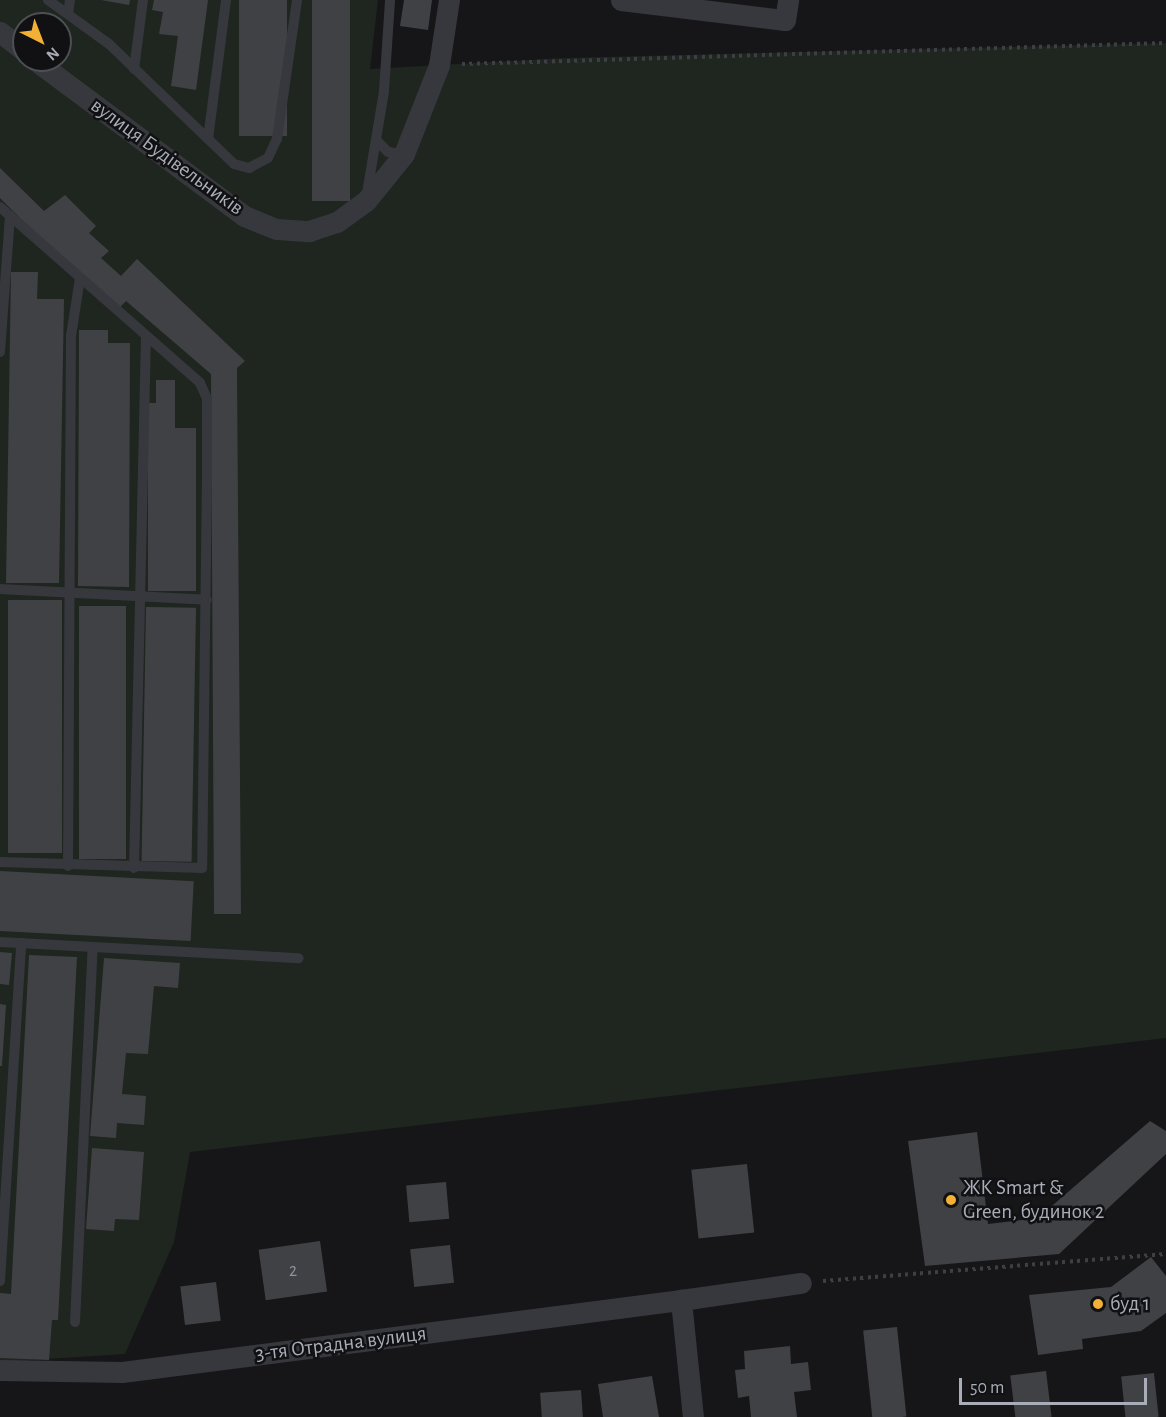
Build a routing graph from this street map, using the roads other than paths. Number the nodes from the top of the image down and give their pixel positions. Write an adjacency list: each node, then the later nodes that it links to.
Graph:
1 (48, 0): 9 (lane)
2 (143, 0): 13 (lane)
3 (226, 0): 15 (lane)
4 (297, 0): 15 (lane)
5 (390, 0): 16 (lane)
6 (449, 0): 17 (street, вулиця Будівельників)
7 (621, 0): 8 (street)
8 (788, 0)
9 (64, 12)
10 (72, 18): 13 (lane)
11 (0, 32): 12 (street)
12 (12, 42)
13 (134, 69): 15 (lane)
14 (51, 72): 18 (street, вулиця Будівельників)
15 (208, 139)
16 (377, 141): 17 (lane); 18 (lane)
17 (404, 154): 18 (street, вулиця Будівельників)
18 (366, 201)
19 (0, 207): 20 (lane)
20 (10, 215): 21 (lane); 23 (lane)
21 (80, 278): 22 (lane); 25 (lane)
22 (146, 336): 26 (lane); 27 (lane)
23 (0, 352)
24 (0, 589): 25 (lane)
25 (70, 592): 26 (lane); 29 (lane)
26 (138, 596): 27 (lane); 30 (lane)
27 (207, 600): 30 (lane)
28 (0, 862): 29 (lane)
29 (69, 866): 30 (lane)
30 (134, 868)
31 (0, 942): 32 (lane)
32 (21, 943): 33 (lane); 35 (lane)
33 (93, 947): 34 (lane); 38 (lane)
34 (299, 958)
35 (0, 1281)
36 (801, 1283): 37 (street, 3-тя Отрадна вулиця)
37 (681, 1299): 39 (street, 3-тя Отрадна вулиця); 40 (street)
38 (75, 1322)
39 (0, 1370)
40 (693, 1417)

